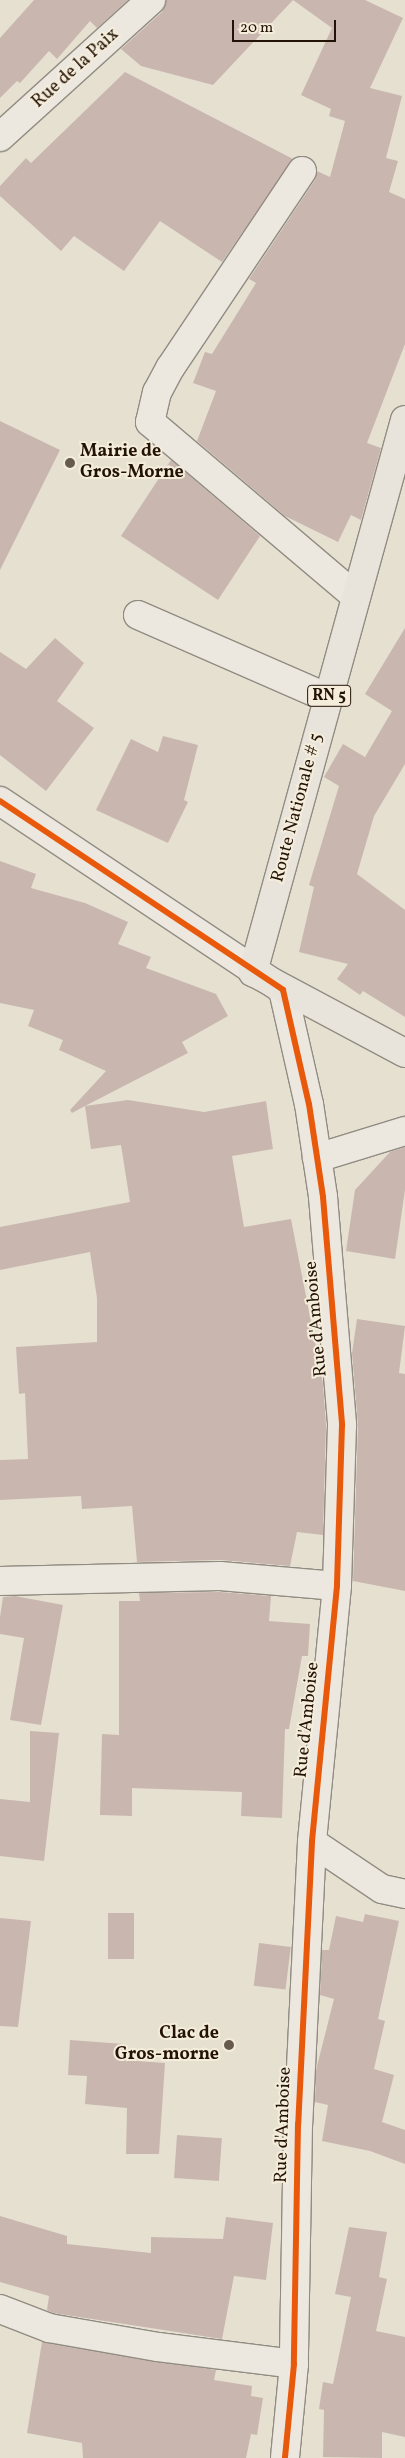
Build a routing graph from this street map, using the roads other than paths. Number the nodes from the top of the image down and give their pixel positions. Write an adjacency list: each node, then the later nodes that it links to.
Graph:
1 (151, 0): 2 (street, Rue de la Paix)
2 (0, 137)
3 (302, 170): 5 (street)
4 (405, 420): 5 (main road, Route Nationale # 5 / RN 5)
5 (356, 597): 7 (main road, Route Nationale # 5 / RN 5)
6 (138, 615): 7 (street)
7 (328, 698): 9 (main road, Route Nationale # 5 / RN 5)
8 (0, 801): 9 (street)
9 (283, 990): 10 (main road, Route Nationale # 5 / RN 5); 12 (street, Rue d'Amboise)
10 (405, 1053)
11 (405, 1131): 12 (street)
12 (317, 1158): 14 (street, Rue d'Amboise)
13 (0, 1581): 14 (street)
14 (336, 1586): 15 (street, Rue d'Amboise)
15 (312, 1842): 16 (street); 18 (street, Rue d'Amboise)
16 (405, 1894)
17 (0, 2309): 18 (street)
18 (294, 2364): 19 (street, Rue d'Amboise)
19 (285, 2458)

